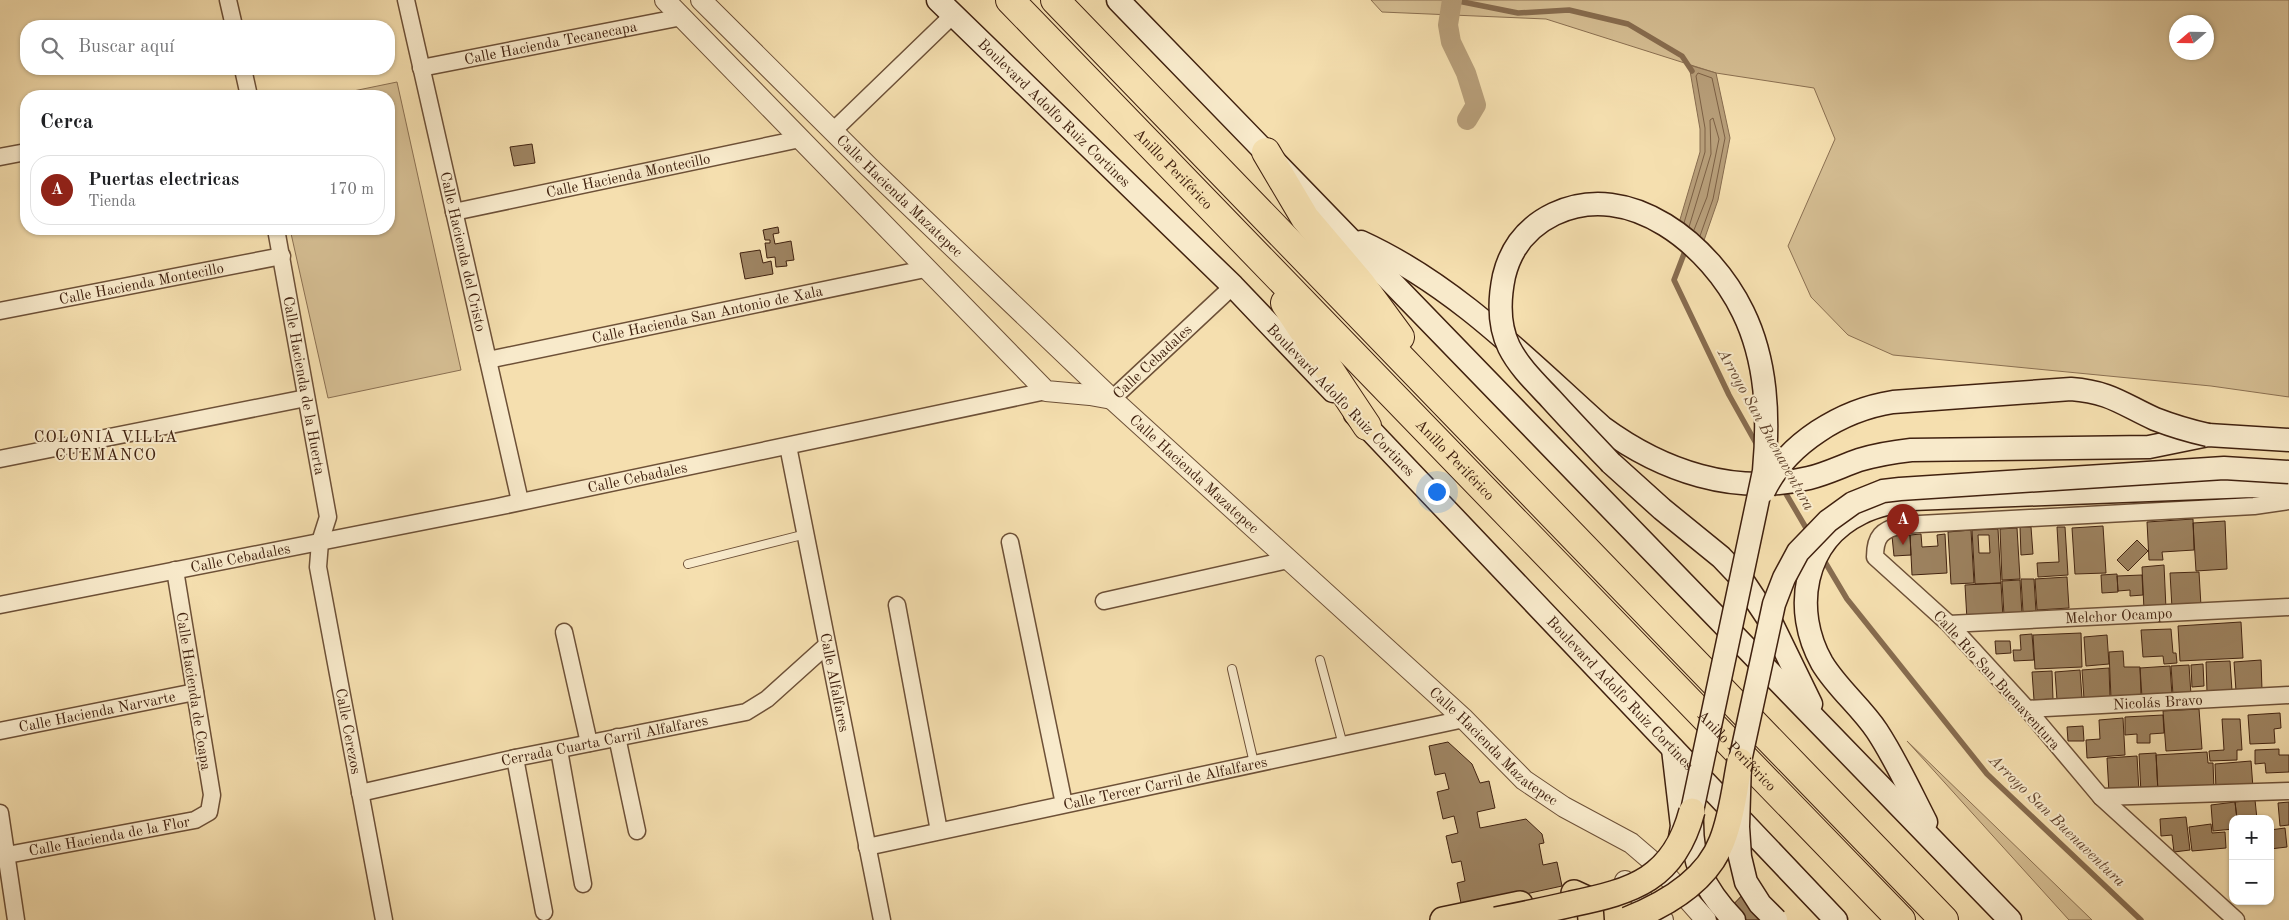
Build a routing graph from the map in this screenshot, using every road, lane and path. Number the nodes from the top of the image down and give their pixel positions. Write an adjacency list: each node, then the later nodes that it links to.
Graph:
1 (228, 0): 10 (street)
2 (406, 0): 11 (street, Calle Hacienda del Cristo)
3 (665, 0): 9 (street, Calle Hacienda Mazatepec)
4 (701, 0): 14 (street, Calle Hacienda Mazatepec)
5 (1010, 0): 24 (highway, Anillo Periférico)
6 (1054, 0): 33 (highway)
7 (1118, 0): 16 (main road)
8 (946, 8): 14 (street); 27 (main road, Boulevard Adolfo Ruiz Cortines)
9 (682, 17): 11 (street, Calle Hacienda Tecanecapa); 15 (street, Calle Hacienda Mazatepec)
10 (233, 20)
11 (421, 68): 21 (street, Calle Hacienda del Cristo)
12 (244, 75): 13 (street)
13 (248, 90)
14 (832, 131): 19 (street, Calle Hacienda Mazatepec)
15 (800, 139): 20 (street, Calle Hacienda Mazatepec); 21 (street, Calle Hacienda Montecillo)
16 (1266, 152): 23 (main road); 33 (highway)
17 (20, 153): 18 (street)
18 (0, 157)
19 (869, 167): 20 (street); 32 (street, Calle Hacienda Mazatepec)
20 (848, 189): 26 (street, Calle Hacienda Mazatepec)
21 (454, 212): 29 (street, Calle Hacienda del Cristo)
22 (277, 235): 25 (street, Calle Hacienda de la Huerta)
23 (1350, 237): 35 (main road, bridge); 63 (main road)
24 (1248, 248): 34 (highway); 102 (highway, Anillo Periférico)
25 (282, 256): 28 (street, Calle Hacienda Montecillo); 31 (street, Calle Hacienda de la Huerta)
26 (925, 269): 29 (street, Calle Hacienda San Antonio de Xala); 30 (street, Calle Hacienda Mazatepec)
27 (1232, 286): 32 (street, Calle Cebadales); 34 (main road, Boulevard Adolfo Ruiz Cortines)
28 (0, 310)
29 (488, 360): 41 (street, Calle Hacienda del Cristo)
30 (1046, 391): 32 (street, Calle Cebadales); 37 (street, Calle Cebadales)
31 (306, 398): 38 (street); 45 (street, Calle Hacienda de la Huerta)
32 (1112, 399): 47 (street, Calle Hacienda Mazatepec)
33 (1441, 399): 103 (highway)
34 (1367, 426): 68 (main road, Boulevard Adolfo Ruiz Cortines)
35 (2208, 435): 36 (main road); 43 (main road, bridge)
36 (2289, 440)
37 (788, 446): 41 (street, Calle Cebadales); 44 (street, Calle Alfalfares)
38 (0, 459)
39 (2289, 472): 71 (main road, bridge)
40 (2289, 488): 82 (main road)
41 (520, 501): 45 (street, Calle Cebadales)
42 (2289, 501): 54 (street, Calle Río San Buenaventura)
43 (1754, 512): 63 (main road, bridge); 77 (main road, bridge)
44 (806, 534): 48 (lane); 56 (street, Calle Alfalfares)
45 (320, 542): 49 (street, Calle Cebadales); 74 (street, Calle Cerezos)
46 (1010, 542): 76 (street)
47 (1288, 560): 50 (street); 62 (street, Calle Hacienda Mazatepec)
48 (688, 564)
49 (175, 570): 51 (street, Calle Cebadales); 59 (street, Calle Hacienda de Coapa)
50 (1104, 601)
51 (0, 605)
52 (897, 605): 80 (street)
53 (2289, 607): 54 (street, Melchor Ocampo)
54 (1949, 624): 61 (street, Calle Río San Buenaventura)
55 (564, 632): 66 (street)
56 (827, 645): 65 (street, Cerrada Cuarta Carril Alfalfares); 83 (street, Calle Alfalfares)
57 (1320, 660): 67 (lane)
58 (1232, 670): 72 (lane)
59 (195, 692): 64 (street, Calle Hacienda Narvarte); 78 (street, Calle Hacienda de Coapa)
60 (2289, 695): 61 (street, Nicolás Bravo)
61 (2027, 709): 75 (street, Calle Río San Buenaventura)
62 (1464, 719): 67 (street, Calle Tercer Carril de Alfalfares); 85 (street, Calle Hacienda Mazatepec)
63 (1818, 721): 82 (main road)
64 (0, 731)
65 (617, 737): 66 (street, Cerrada Cuarta Carril Alfalfares); 81 (street)
66 (589, 743): 69 (street, Cerrada Cuarta Carril Alfalfares)
67 (1343, 745): 72 (street, Calle Tercer Carril de Alfalfares)
68 (1673, 749): 85 (main road); 101 (main road, Boulevard Adolfo Ruiz Cortines)
69 (559, 750): 70 (street, Cerrada Cuarta Carril Alfalfares); 87 (street)
70 (514, 758): 74 (street, Cerrada Cuarta Carril Alfalfares); 89 (street)
71 (1740, 761): 96 (main road, bridge); 100 (main road, bridge)
72 (1254, 764): 76 (street, Calle Tercer Carril de Alfalfares)
73 (2289, 791): 75 (street)
74 (360, 793): 91 (street, Calle Cerezos)
75 (2101, 798): 105 (street, Calle Río San Buenaventura)
76 (1064, 804): 80 (street, Calle Tercer Carril de Alfalfares)
77 (1692, 811): 94 (main road, bridge); 99 (main road, bridge)
78 (208, 812): 84 (street, Calle Hacienda de la Flor)
79 (0, 813): 84 (street)
80 (939, 831): 83 (street, Calle Tercer Carril de Alfalfares)
81 (637, 832)
82 (1937, 844): 104 (main road)
83 (867, 847): 92 (street, Calle Alfalfares)
84 (7, 855): 90 (street)
85 (1659, 867): 86 (main road); 97 (street); 98 (street, Calle Hacienda Mazatepec)
86 (1625, 881): 88 (main road); 97 (street)
87 (583, 884)
88 (1574, 893): 93 (main road); 95 (main road)
89 (544, 912)
90 (16, 920)
91 (384, 920)
92 (882, 920)
93 (1443, 920)
94 (1496, 920)
95 (1591, 920)
96 (1627, 920)
97 (1663, 920)
98 (1705, 920)
99 (1734, 920)
100 (1776, 920)
101 (1836, 920)
102 (1901, 920)
103 (1944, 920)
104 (2010, 920)
105 (2236, 920)

